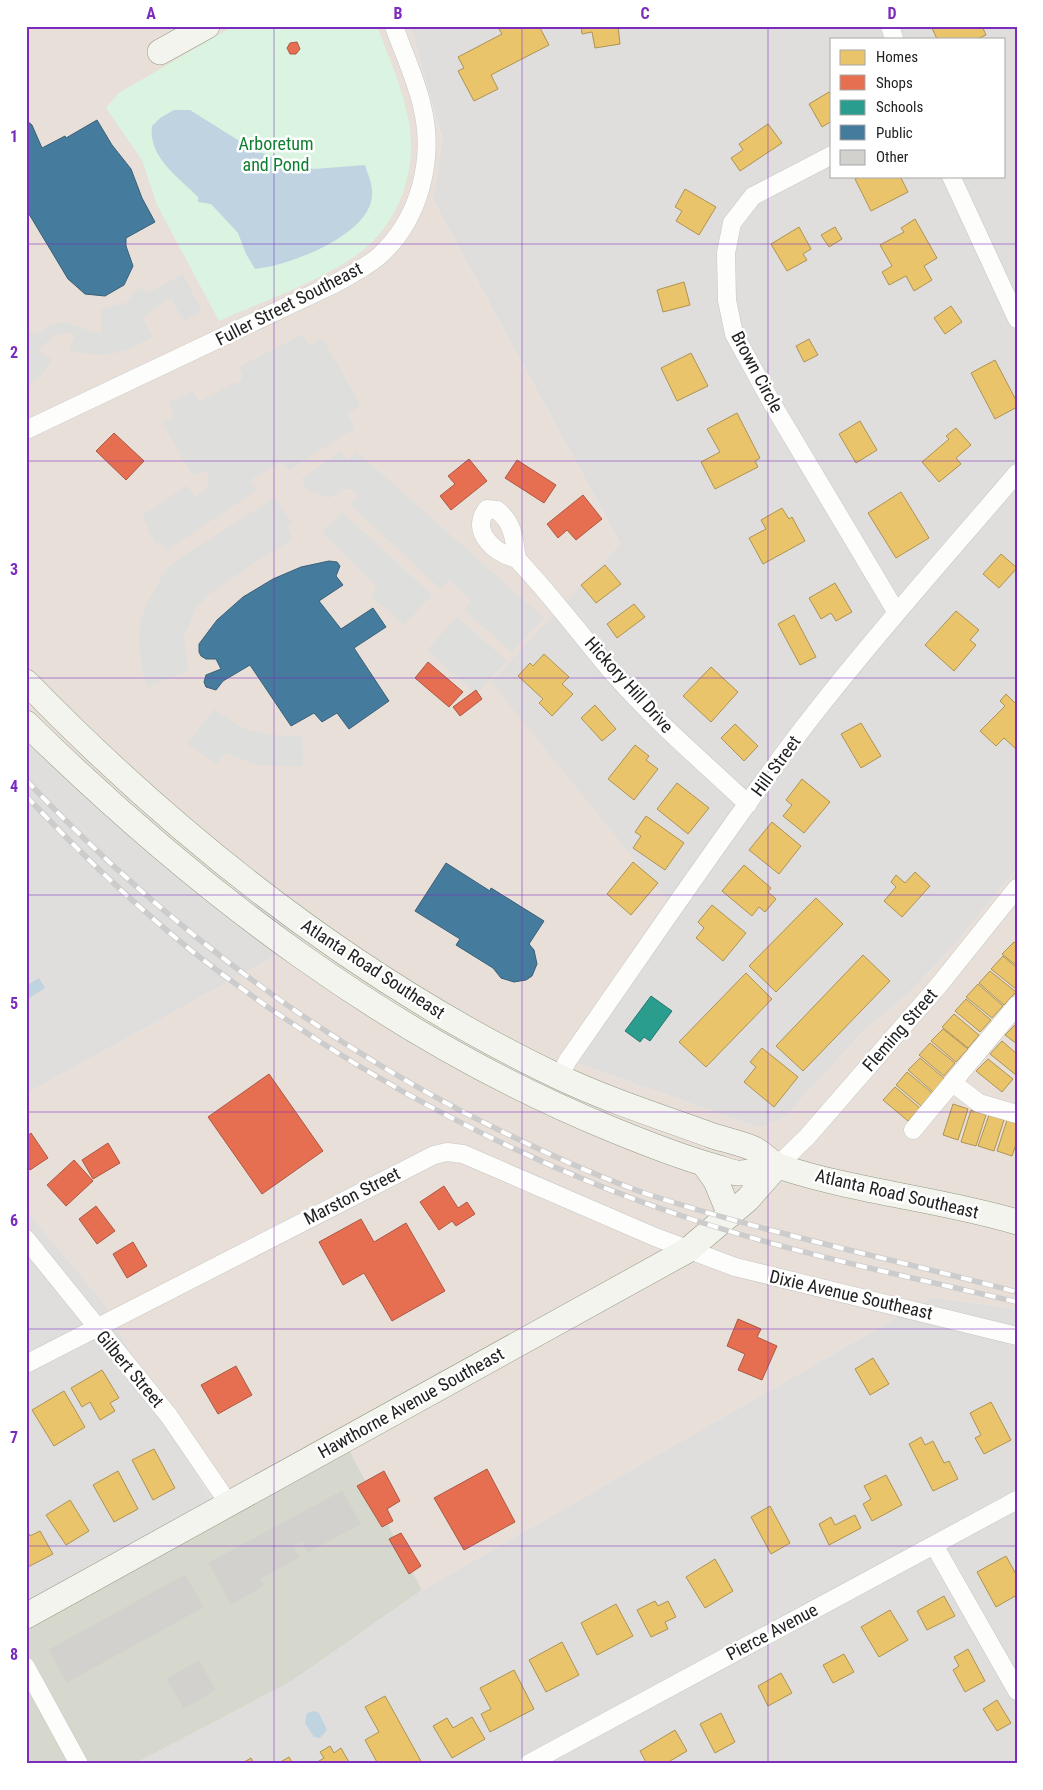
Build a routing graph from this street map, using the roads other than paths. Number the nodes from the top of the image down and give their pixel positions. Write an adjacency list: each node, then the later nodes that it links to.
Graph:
1 (207, 26): 5 (main road)
2 (394, 26): 9 (street, Fuller Street Southeast)
3 (890, 26): 4 (street)
4 (894, 38)
5 (160, 52)
6 (830, 156): 12 (street, Brown Circle)
7 (952, 178): 8 (street)
8 (1017, 319)
9 (26, 430)
10 (1017, 473): 12 (street, Hill Street)
11 (516, 559): 15 (street, Hickory Hill Drive)
12 (897, 613): 15 (street, Hill Street)
13 (26, 682): 18 (main road, Atlanta Road Southeast)
14 (26, 723): 22 (main road, Atlanta Road Southeast)
15 (748, 804): 18 (street, Hill Street)
16 (1017, 888): 23 (street, Fleming Street)
17 (1017, 1005): 19 (street)
18 (559, 1077): 23 (main road, Atlanta Road Southeast)
19 (953, 1083): 20 (street); 21 (street)
20 (1017, 1114)
21 (913, 1130)
22 (704, 1164): 23 (main road, Atlanta Road Southeast); 24 (main road)
23 (777, 1166): 24 (main road, Hawthorne Avenue Southeast); 25 (main road, Atlanta Road Southeast)
24 (730, 1215): 27 (main road, Hawthorne Avenue Southeast)
25 (1017, 1222)
26 (26, 1239): 28 (street, Gilbert Street)
27 (688, 1250): 28 (street, Marston Street); 29 (street, Dixie Avenue Southeast); 32 (main road, Hawthorne Avenue Southeast)
28 (95, 1327): 30 (street, Marston Street); 32 (street, Gilbert Street)
29 (1017, 1336)
30 (26, 1364)
31 (1017, 1500): 33 (street, Pierce Avenue)
32 (229, 1504): 34 (main road, Hawthorne Avenue Southeast)
33 (934, 1545): 36 (street); 38 (street, Pierce Avenue)
34 (26, 1616)
35 (26, 1667): 37 (street)
36 (1017, 1690)
37 (79, 1764)
38 (528, 1764)

